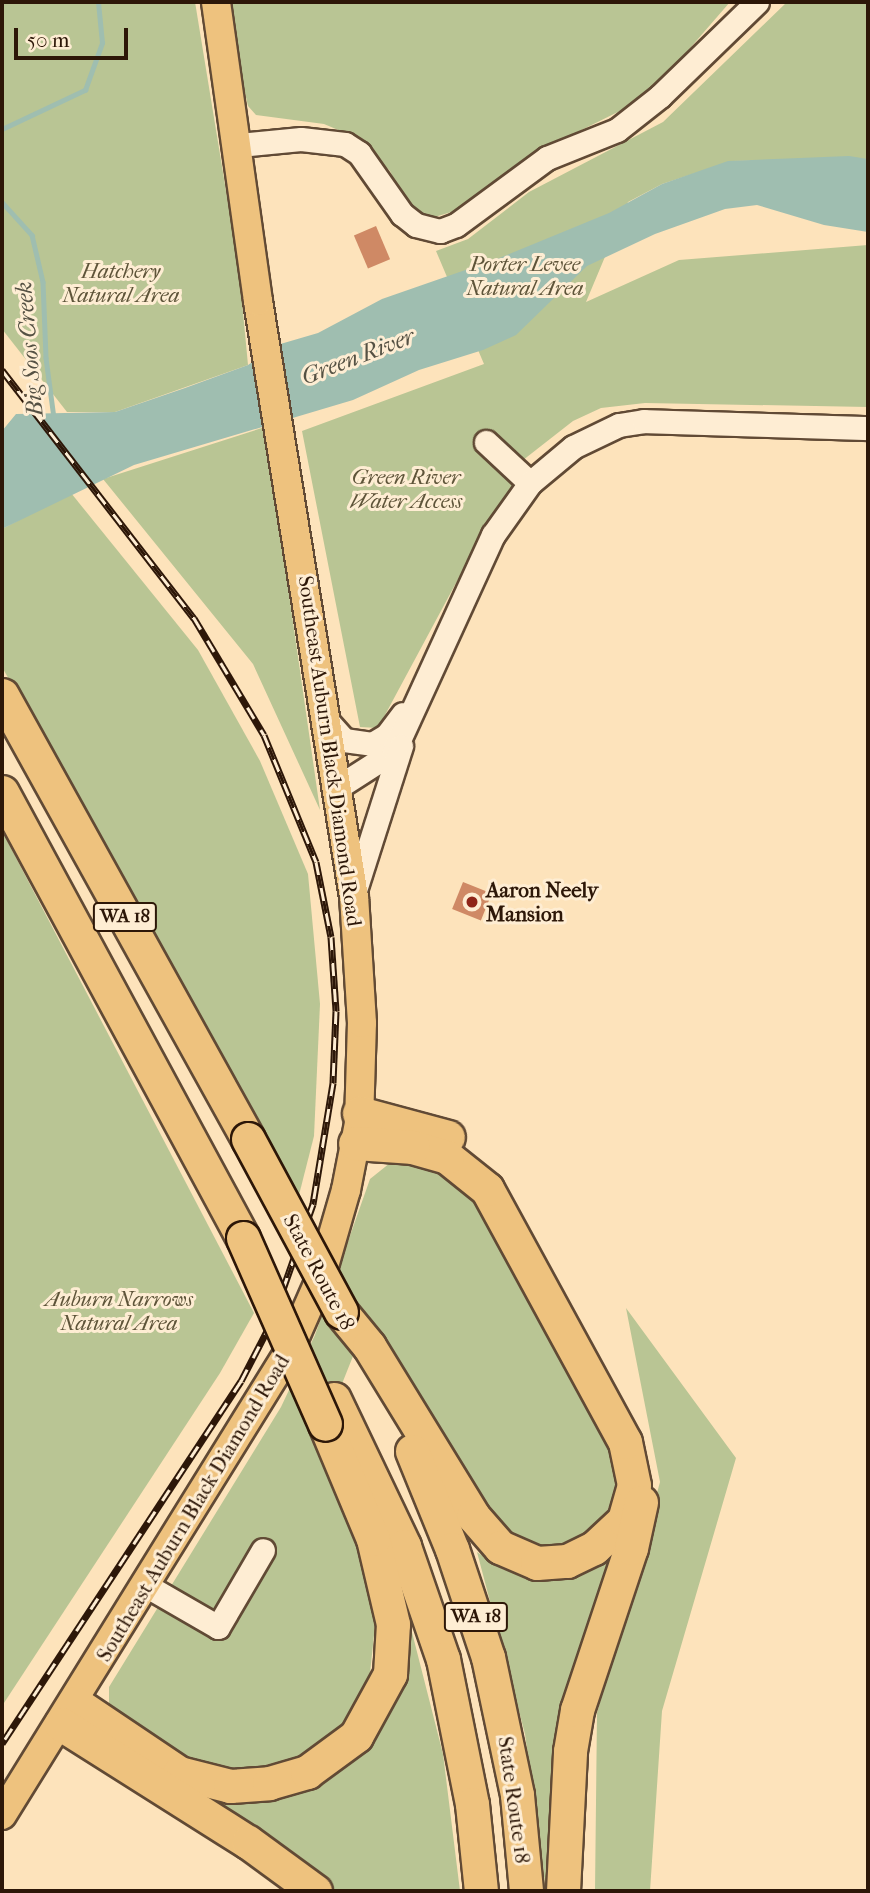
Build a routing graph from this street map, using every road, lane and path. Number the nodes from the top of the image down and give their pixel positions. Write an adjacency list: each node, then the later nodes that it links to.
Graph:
1 (216, 2): 3 (main road, Southeast Auburn Black Diamond Road)
2 (757, 2): 3 (street)
3 (239, 145): 9 (main road, Southeast Auburn Black Diamond Road)
4 (868, 428): 6 (street)
5 (486, 442): 6 (street)
6 (530, 483): 7 (street)
7 (433, 663): 9 (street); 10 (street)
8 (2, 695): 15 (highway, State Route 18 / WA 18, bridge)
9 (328, 722): 11 (main road, Southeast Auburn Black Diamond Road)
10 (405, 734): 11 (street); 13 (street)
11 (338, 787): 13 (main road, Southeast Auburn Black Diamond Road)
12 (2, 792): 16 (highway, WA 18, bridge)
13 (354, 897): 14 (main road, Southeast Auburn Black Diamond Road)
14 (357, 1128): 15 (highway); 18 (main road, Southeast Auburn Black Diamond Road); 24 (highway)
15 (368, 1353): 23 (highway, State Route 18 / WA 18)
16 (330, 1412): 19 (highway); 22 (highway, State Route 18 / WA 18)
17 (263, 1550): 18 (street)
18 (147, 1586): 19 (main road, Southeast Auburn Black Diamond Road)
19 (68, 1713): 20 (main road, Southeast Auburn Black Diamond Road); 21 (highway)
20 (2, 1815)
21 (315, 1891)
22 (481, 1891)
23 (526, 1891)
24 (563, 1891)

